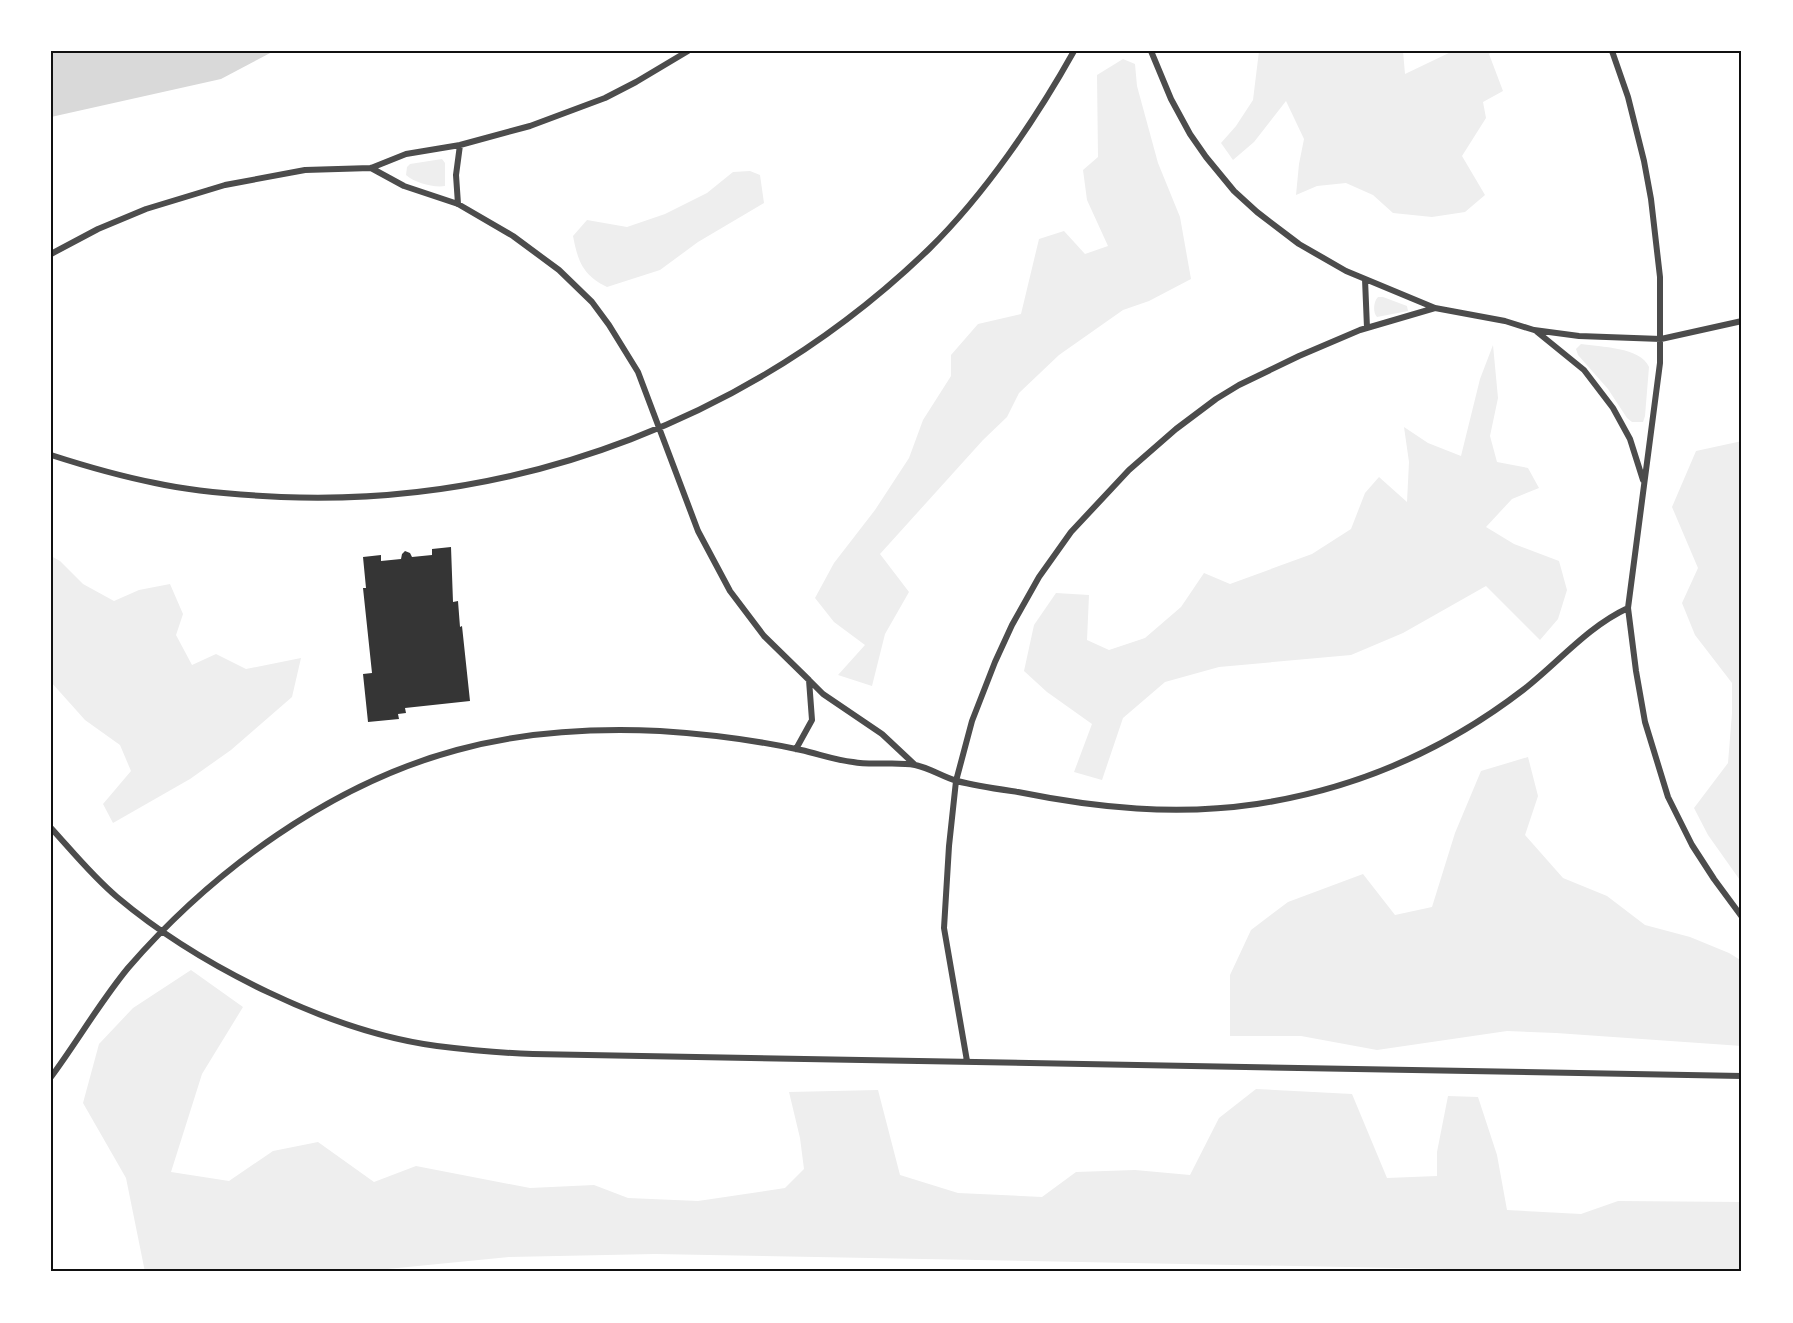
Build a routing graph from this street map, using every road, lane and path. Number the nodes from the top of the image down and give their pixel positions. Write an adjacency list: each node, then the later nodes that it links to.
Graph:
1 (688, 51): 5 (street)
2 (1074, 51): 15 (street)
3 (1151, 51): 9 (street)
4 (1612, 51): 14 (street)
5 (460, 145): 6 (street); 7 (street)
6 (371, 168): 7 (street); 8 (street)
7 (458, 204): 15 (street)
8 (51, 254)
9 (1365, 279): 10 (street); 12 (street)
10 (1435, 308): 12 (street); 13 (street)
11 (1742, 321): 14 (street)
12 (1367, 328): 22 (street)
13 (1534, 330): 14 (street); 17 (street)
14 (1661, 339): 17 (street)
15 (659, 429): 16 (street); 19 (street)
16 (51, 455)
17 (1645, 483): 18 (street)
18 (1628, 608): 22 (street); 24 (street)
19 (808, 680): 20 (street); 21 (street)
20 (796, 749): 21 (street); 25 (street)
21 (914, 764): 22 (street)
22 (956, 781): 26 (street)
23 (51, 828): 25 (street)
24 (1742, 917)
25 (162, 931): 26 (street); 28 (street)
26 (967, 1061): 27 (street)
27 (1742, 1076)
28 (51, 1077)

